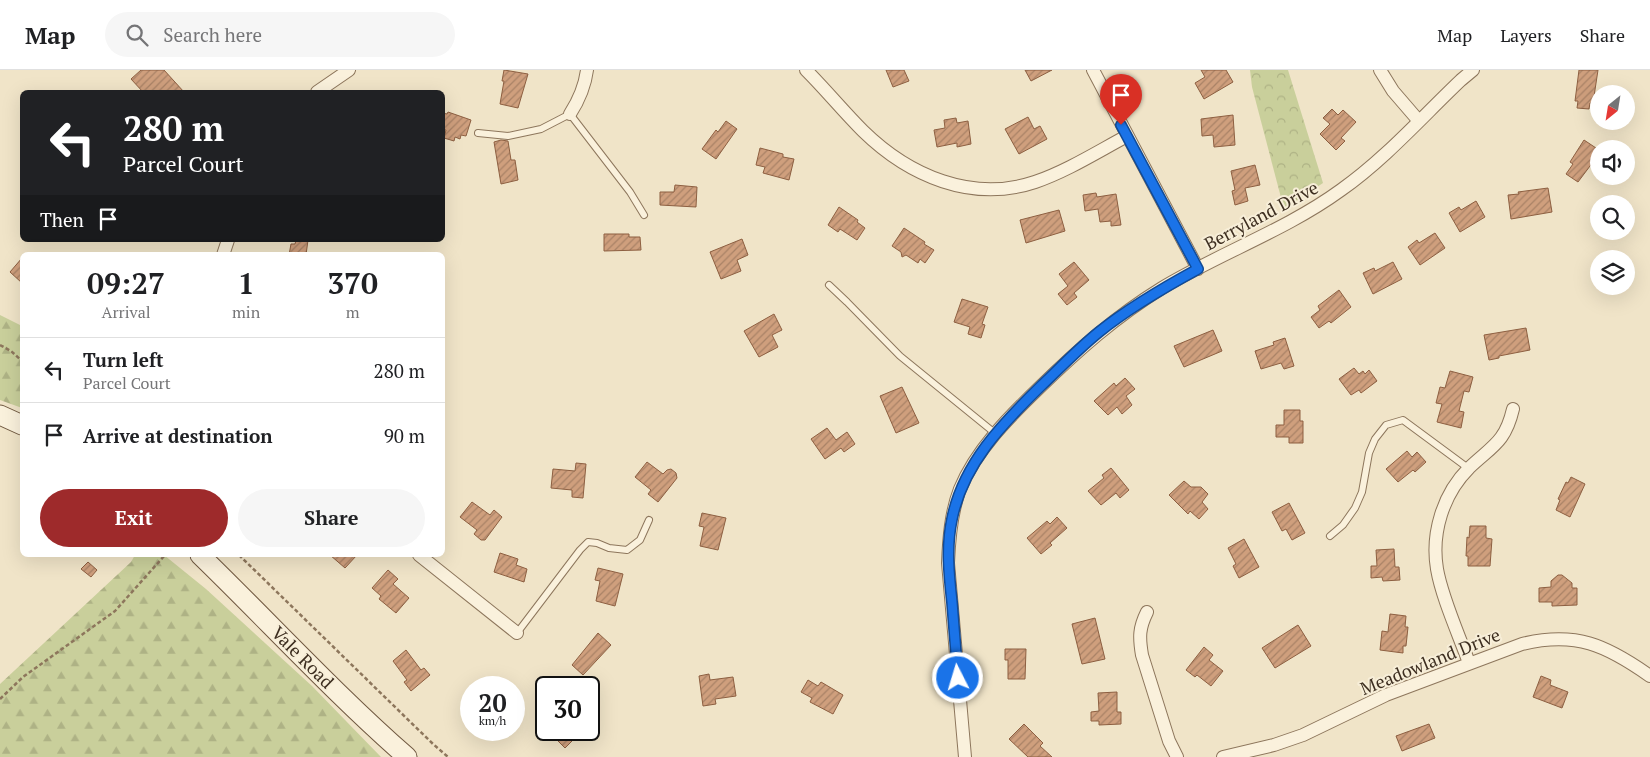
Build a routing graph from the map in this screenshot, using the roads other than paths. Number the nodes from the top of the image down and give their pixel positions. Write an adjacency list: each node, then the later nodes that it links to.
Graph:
1 (349, 70): 7 (street)
2 (587, 70): 8 (street)
3 (806, 70): 11 (street)
4 (1093, 70): 11 (street)
5 (1380, 70): 9 (street)
6 (1473, 70): 9 (street, Berryland Drive)
7 (321, 90)
8 (570, 114): 10 (lane); 12 (lane)
9 (1418, 120): 13 (street, Berryland Drive)
10 (478, 133)
11 (1127, 136): 13 (street)
12 (644, 215)
13 (1198, 269): 18 (street, Berryland Drive)
14 (829, 285): 18 (lane)
15 (1513, 409): 19 (street)
16 (0, 415): 17 (main road)
17 (20, 423)
18 (996, 434): 29 (street, Berryland Drive)
19 (1468, 468): 21 (lane); 26 (street)
20 (649, 520): 25 (lane)
21 (1330, 536)
22 (202, 557): 28 (main road, Vale Road)
23 (422, 557): 25 (street)
24 (1147, 612): 30 (street)
25 (517, 633)
26 (1470, 663): 27 (street, Meadowland Drive); 31 (street, Meadowland Drive)
27 (1650, 676)
28 (407, 757)
29 (965, 757)
30 (1176, 757)
31 (1223, 757)

